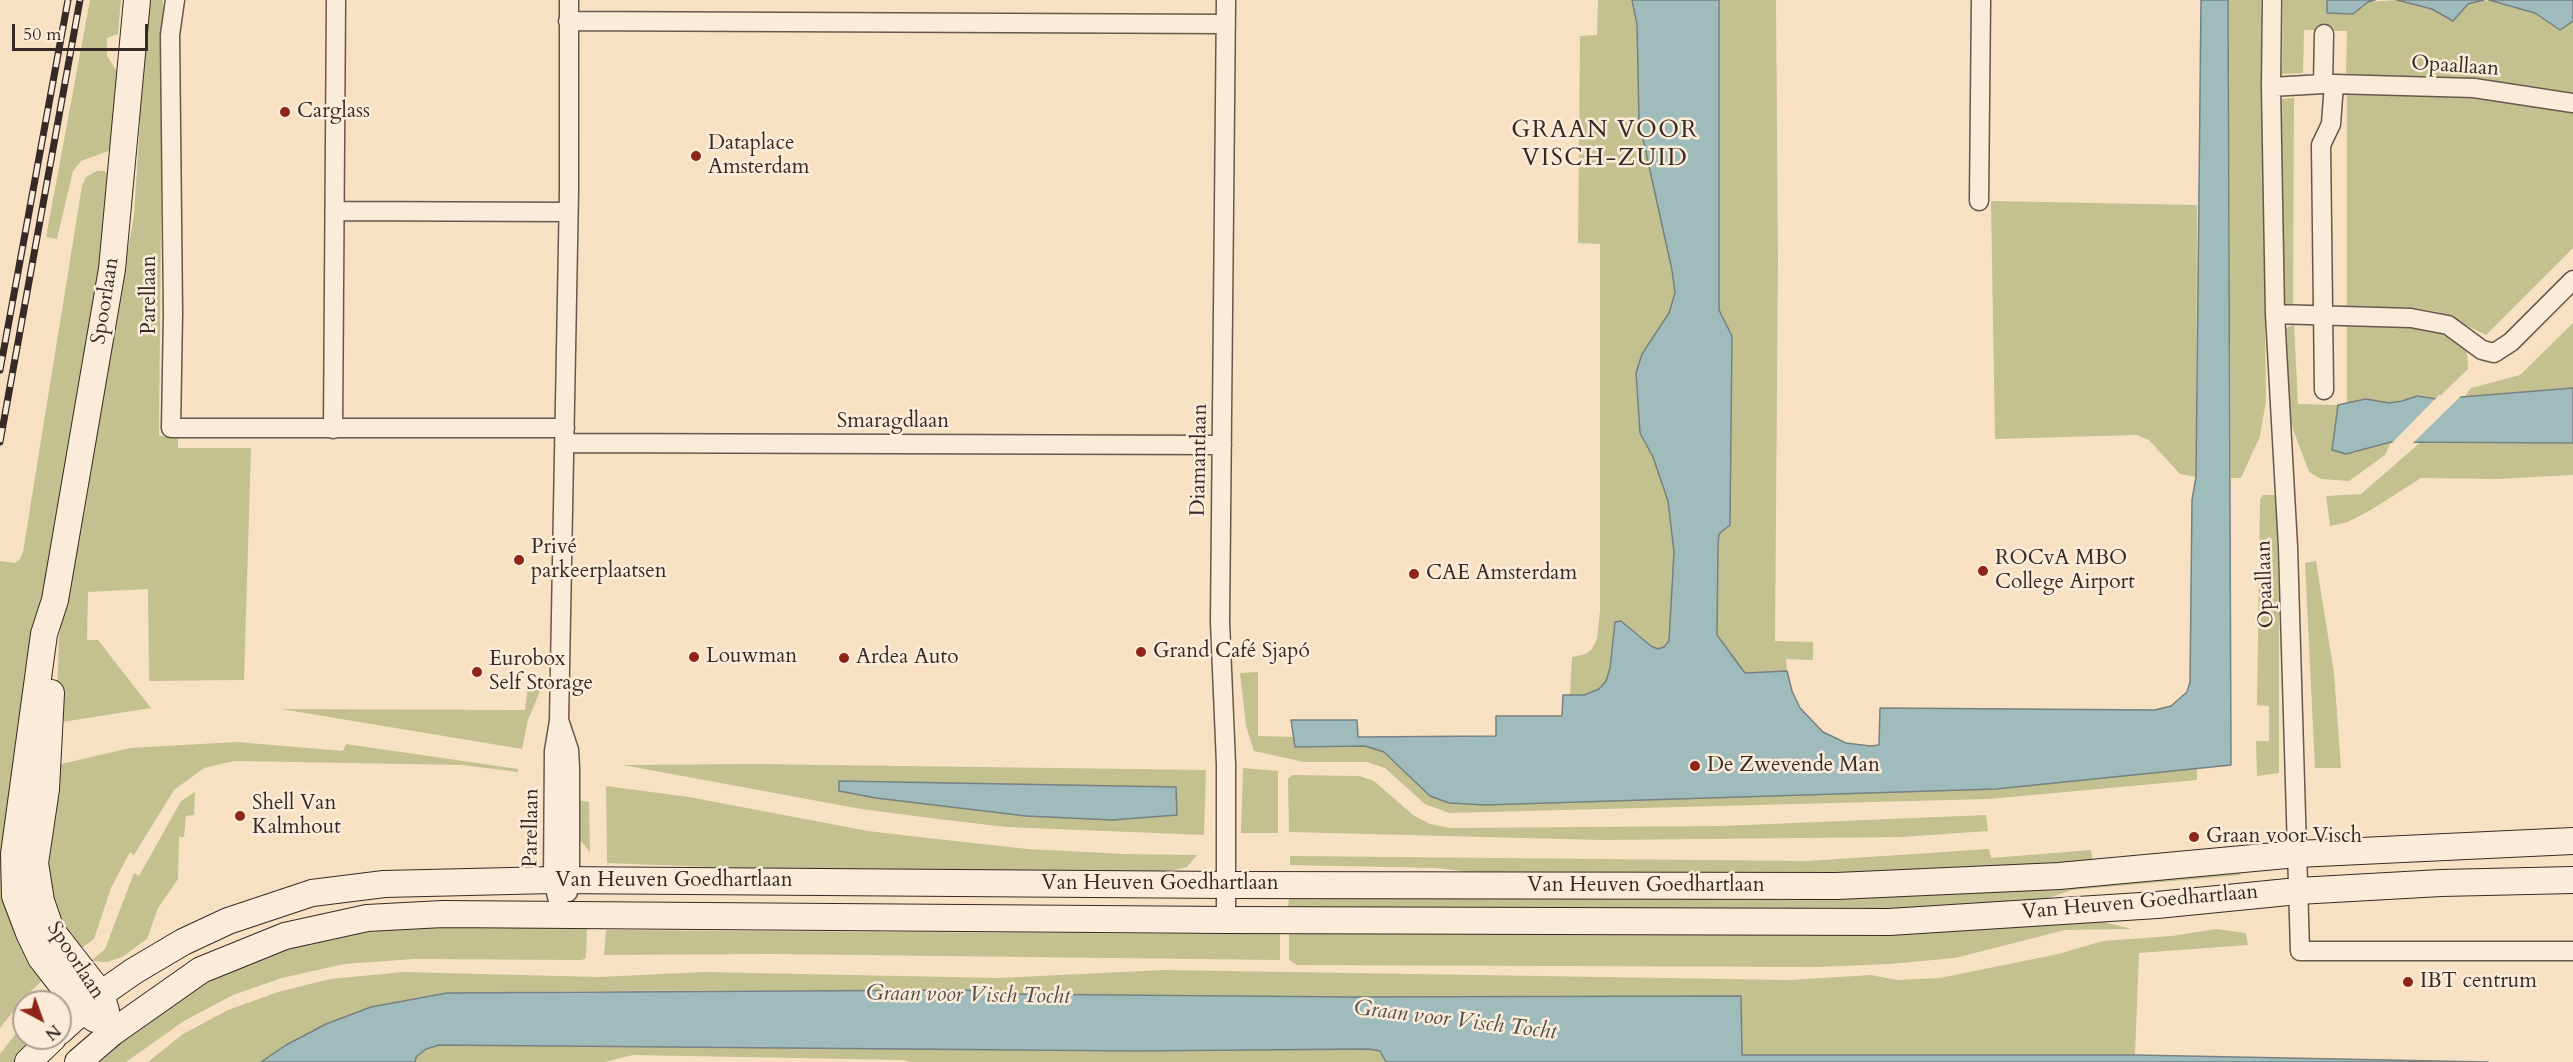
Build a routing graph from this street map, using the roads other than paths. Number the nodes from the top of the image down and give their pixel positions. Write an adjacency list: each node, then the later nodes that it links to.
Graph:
1 (137, 0): 33 (main road, Spoorlaan)
2 (175, 0): 21 (street, Parellaan)
3 (336, 0): 15 (street)
4 (569, 0): 8 (street, Parellaan)
5 (1226, 0): 9 (street, Diamantlaan)
6 (1981, 0): 14 (street)
7 (2272, 0): 12 (street, Opaallaan)
8 (568, 21): 9 (street); 16 (street, Parellaan)
9 (1226, 24): 23 (street, Diamantlaan)
10 (2324, 34): 11 (street)
11 (2328, 84): 12 (street, Opaallaan); 13 (street, Opaallaan); 19 (street)
12 (2271, 87): 18 (street, Opaallaan)
13 (2573, 103)
14 (1979, 201)
15 (335, 212): 16 (street); 21 (street)
16 (568, 212): 22 (street, Parellaan)
17 (2573, 280): 19 (street)
18 (2275, 314): 19 (street); 25 (street, Opaallaan)
19 (2322, 316): 20 (street)
20 (2324, 390)
21 (333, 429): 22 (street, Parellaan)
22 (565, 436): 23 (street, Smaragdlaan); 26 (street, Parellaan)
23 (1222, 445): 28 (street, Diamantlaan)
24 (2573, 841): 25 (main road, Van Heuven Goedhartlaan)
25 (2297, 854): 28 (main road, Van Heuven Goedhartlaan); 29 (street)
26 (562, 880): 28 (main road, Van Heuven Goedhartlaan); 30 (street, Parellaan); 33 (main road, Van Heuven Goedhartlaan)
27 (2573, 880): 29 (main road, Van Heuven Goedhartlaan)
28 (1227, 885): 31 (street, Diamantlaan)
29 (2298, 891): 31 (main road, Van Heuven Goedhartlaan); 32 (street)
30 (562, 917): 31 (main road, Van Heuven Goedhartlaan); 35 (main road, Van Heuven Goedhartlaan)
31 (1226, 920)
32 (2573, 951)
33 (91, 1002): 34 (main road, Van Heuven Goedhartlaan); 35 (main road, Spoorlaan)
34 (72, 1020)
35 (113, 1032): 38 (main road, Van Heuven Goedhartlaan)
36 (40, 1050): 37 (main road)
37 (28, 1062)
38 (78, 1062)

